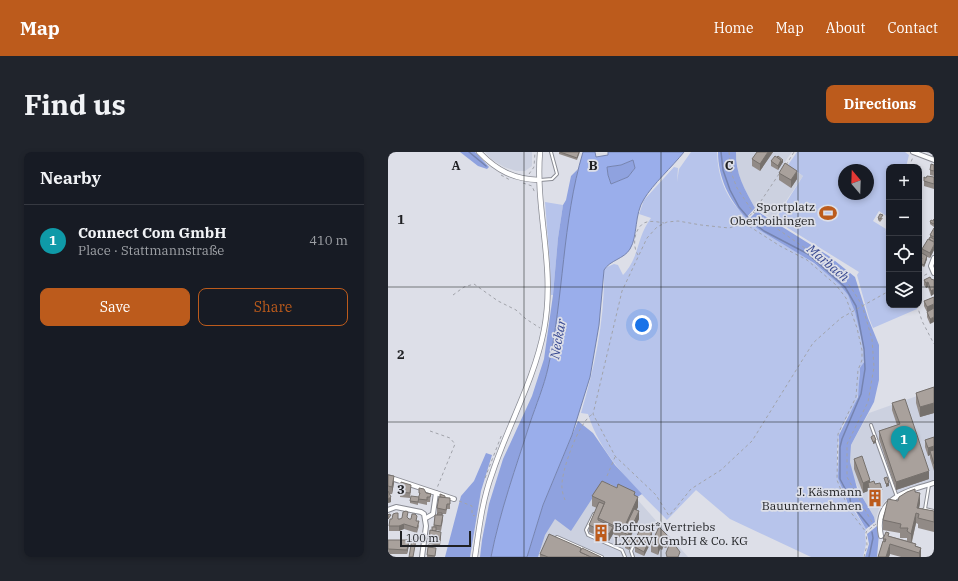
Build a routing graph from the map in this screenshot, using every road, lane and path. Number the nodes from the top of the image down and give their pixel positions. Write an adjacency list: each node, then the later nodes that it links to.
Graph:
1 (479, 152): 13 (street)
2 (535, 152): 12 (path)
3 (540, 152): 13 (street)
4 (552, 152): 13 (lane)
5 (729, 152): 16 (path)
6 (794, 152): 10 (path)
7 (915, 152): 8 (street); 9 (path)
8 (934, 160)
9 (910, 164)
10 (785, 165)
11 (781, 171): 16 (path)
12 (530, 173)
13 (539, 180): 28 (street)
14 (529, 185): 15 (path)
15 (536, 199)
16 (753, 212): 18 (path); 25 (path)
17 (665, 223): 18 (path); 19 (path); 19 (path)
18 (743, 223): 27 (path)
19 (639, 256): 30 (path)
20 (934, 258): 21 (street)
21 (933, 271): 22 (path)
22 (922, 277)
23 (886, 292): 25 (path)
24 (453, 295): 28 (path)
25 (862, 305): 27 (path); 51 (path)
26 (918, 308): 29 (path)
27 (853, 311): 34 (path); 52 (path)
28 (541, 329): 57 (street)
29 (934, 344)
30 (593, 414): 34 (path); 42 (path)
31 (871, 425): 40 (lane)
32 (430, 431): 39 (path)
33 (503, 432): 37 (path)
34 (615, 456): 35 (path)
35 (607, 476)
36 (388, 477): 39 (street)
37 (484, 483)
38 (932, 484): 40 (street); 43 (lane)
39 (436, 493): 41 (street); 49 (street)
40 (897, 497): 50 (street)
41 (454, 499): 45 (path)
42 (565, 500)
43 (925, 509): 46 (lane); 48 (lane)
44 (388, 510): 49 (street)
45 (477, 510)
46 (934, 511)
47 (594, 514): 59 (lane)
48 (923, 515)
49 (426, 518): 56 (street)
50 (880, 522): 51 (path); 54 (street)
51 (874, 526): 52 (path)
52 (866, 532): 61 (path)
53 (553, 536): 58 (lane)
54 (881, 536)
55 (637, 537): 60 (lane)
56 (422, 557)
57 (475, 557)
58 (602, 557)
59 (625, 557)
60 (633, 557)
61 (864, 557)

